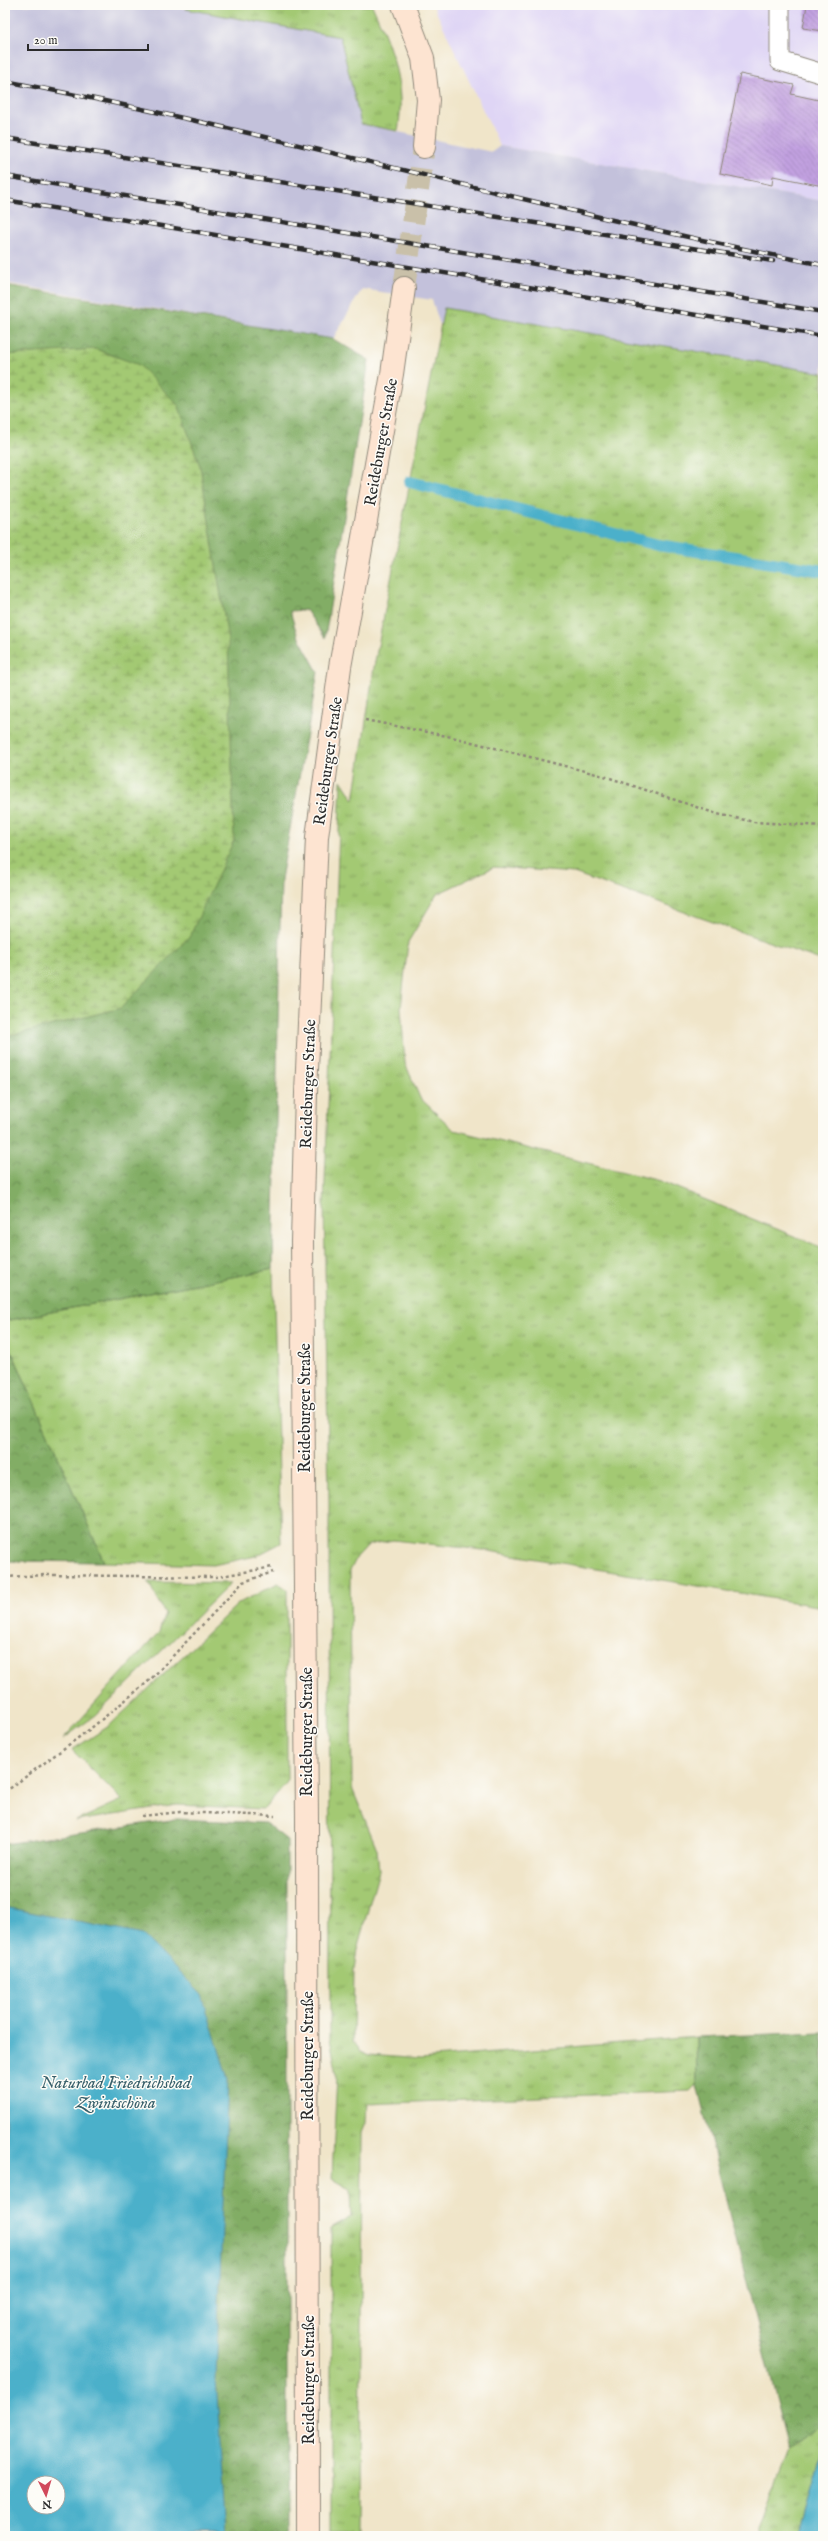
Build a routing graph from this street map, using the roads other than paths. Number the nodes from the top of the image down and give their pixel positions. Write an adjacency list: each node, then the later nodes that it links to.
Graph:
1 (403, 5): 4 (main road)
2 (780, 5): 3 (lane)
3 (823, 74)
4 (424, 147)
5 (404, 288): 6 (main road, Reideburger Straße)
6 (308, 2536)

